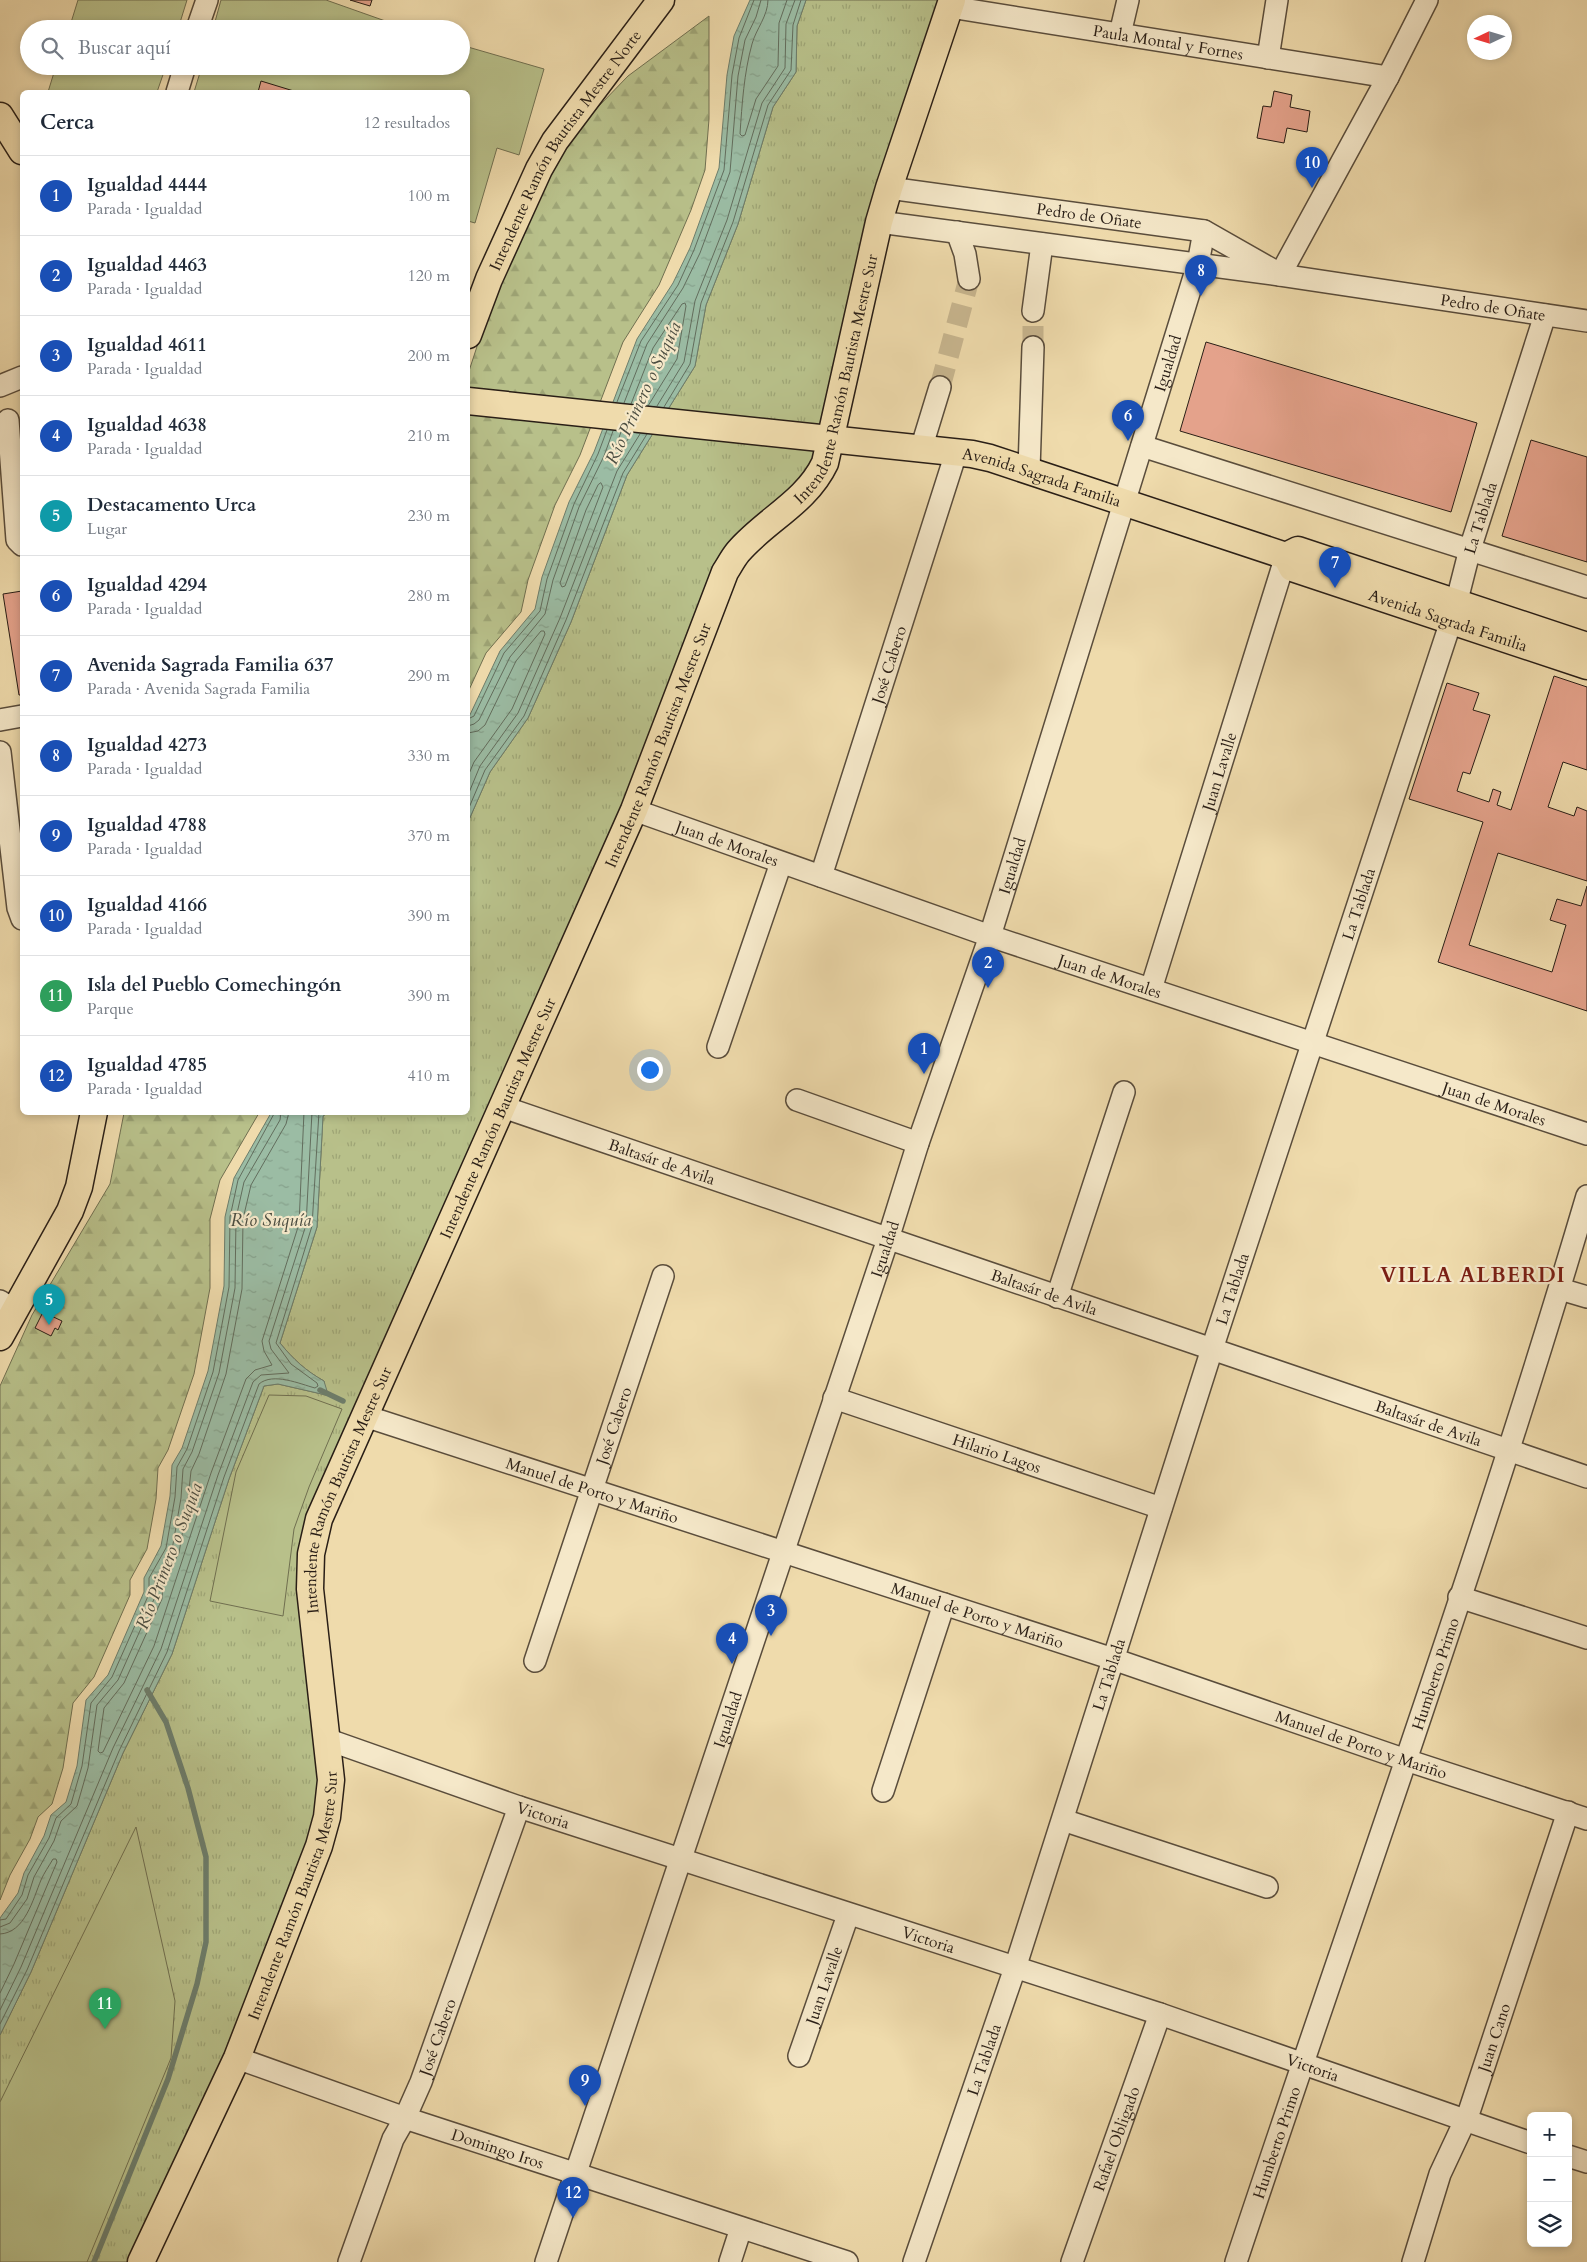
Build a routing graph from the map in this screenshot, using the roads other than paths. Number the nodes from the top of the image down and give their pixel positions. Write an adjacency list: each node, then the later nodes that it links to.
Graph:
1 (206, 0): 7 (street)
2 (661, 0): 26 (main road, Intendente Ramón Bautista Mestre Norte)
3 (1128, 0): 8 (street)
4 (1277, 0): 9 (street)
5 (1427, 0): 11 (street)
6 (951, 4): 8 (street, Paula Montal y Fornes); 15 (main road, Intendente Ramón Bautista Mestre Sur)
7 (200, 20)
8 (1120, 34): 9 (street, Paula Montal y Fornes)
9 (1268, 58): 11 (street, Paula Montal y Fornes)
10 (182, 75): 12 (street)
11 (1388, 77): 21 (street)
12 (178, 90)
13 (0, 116): 14 (main road)
14 (20, 147)
15 (889, 188): 16 (main road, Intendente Ramón Bautista Mestre Sur); 17 (street, Pedro de Oñate)
16 (879, 222): 18 (street, Pedro de Oñate); 33 (main road, Intendente Ramón Bautista Mestre Sur)
17 (1204, 231): 20 (street, Igualdad); 21 (street, Pedro de Oñate)
18 (958, 232): 19 (street, Pedro de Oñate); 22 (street)
19 (1042, 244): 20 (street, Pedro de Oñate); 23 (street)
20 (1198, 264): 21 (street, Pedro de Oñate); 34 (street, Igualdad)
21 (1280, 275): 24 (street, Pedro de Oñate)
22 (969, 279)
23 (1034, 310)
24 (1546, 315): 25 (street, Pedro de Oñate); 40 (street, La Tablada)
25 (1587, 321)
26 (470, 330)
27 (1033, 347): 37 (street)
28 (20, 378): 29 (street)
29 (0, 386)
30 (940, 387): 35 (street)
31 (473, 402): 33 (main road, Avenida Sagrada Familia)
32 (8, 420): 39 (street)
33 (831, 440): 35 (main road, Avenida Sagrada Familia); 49 (main road, Intendente Ramón Bautista Mestre Sur)
34 (1142, 446): 38 (street, Igualdad); 40 (street)
35 (920, 449): 36 (main road, Avenida Sagrada Familia)
36 (956, 453): 37 (main road, Avenida Sagrada Familia); 51 (street, José Cabero)
37 (1029, 470): 38 (main road, Avenida Sagrada Familia)
38 (1124, 501): 41 (main road, Avenida Sagrada Familia); 53 (street, Igualdad)
39 (20, 543)
40 (1470, 549): 42 (street); 43 (street, La Tablada)
41 (1286, 556): 43 (main road, Avenida Sagrada Familia); 54 (street, Juan Lavalle)
42 (1587, 587)
43 (1454, 611): 44 (main road, Avenida Sagrada Familia); 45 (main road, Avenida Sagrada Familia); 55 (street, La Tablada)
44 (1587, 646)
45 (1587, 666)
46 (20, 716): 47 (street)
47 (0, 720)
48 (0, 752): 52 (street)
49 (634, 810): 50 (street, Juan de Morales); 59 (main road, Intendente Ramón Bautista Mestre Sur)
50 (781, 863): 51 (street, Juan de Morales); 56 (street)
51 (821, 876): 53 (street, Juan de Morales)
52 (16, 911)
53 (990, 936): 54 (street, Juan de Morales); 62 (street, Igualdad)
54 (1151, 989): 55 (street, Juan de Morales)
55 (1312, 1044): 61 (street, Juan de Morales); 71 (street, La Tablada)
56 (718, 1047)
57 (1124, 1092): 67 (street)
58 (797, 1100): 62 (street)
59 (503, 1107): 64 (street, Baltasár de Avila); 73 (main road, Intendente Ramón Bautista Mestre Sur)
60 (93, 1115): 69 (main road)
61 (1587, 1134)
62 (918, 1143): 64 (street, Igualdad)
63 (1587, 1196): 66 (street, Humberto Primo)
64 (888, 1239): 67 (street, Baltasár de Avila); 72 (street, Igualdad)
65 (663, 1276): 76 (street, José Cabero)
66 (1560, 1289): 68 (street); 74 (street, Humberto Primo)
67 (1057, 1297): 71 (street, Baltasár de Avila)
68 (1587, 1297)
69 (7, 1306): 70 (main road)
70 (0, 1337)
71 (1212, 1349): 74 (street, Baltasár de Avila); 77 (street, La Tablada)
72 (834, 1398): 77 (street, Hilario Lagos); 78 (street, Igualdad)
73 (365, 1416): 76 (street, Manuel de Porto y Mariño); 84 (main road, Intendente Ramón Bautista Mestre Sur)
74 (1508, 1450): 75 (street, Baltasár de Avila); 79 (street, Humberto Primo)
75 (1587, 1477)
76 (592, 1489): 78 (street, Manuel de Porto y Mariño); 83 (street, José Cabero)
77 (1161, 1508): 82 (street, La Tablada)
78 (783, 1551): 80 (street, Manuel de Porto y Mariño); 90 (street, Igualdad)
79 (1459, 1597): 81 (street); 85 (street, Humberto Primo)
80 (944, 1604): 82 (street, Manuel de Porto y Mariño); 86 (street)
81 (1587, 1638)
82 (1113, 1659): 85 (street, Manuel de Porto y Mariño); 89 (street, La Tablada)
83 (535, 1661)
84 (326, 1739): 87 (street, Victoria); 96 (main road, Intendente Ramón Bautista Mestre Sur)
85 (1406, 1760): 88 (street, Manuel de Porto y Mariño); 97 (street, Humberto Primo)
86 (883, 1791)
87 (519, 1807): 90 (street, Victoria); 98 (street, José Cabero)
88 (1577, 1815): 99 (street, Juan Cano)
89 (1063, 1820): 91 (street); 93 (street, La Tablada)
90 (680, 1859): 92 (street, Victoria); 103 (street, Igualdad)
91 (1267, 1887)
92 (848, 1915): 93 (street, Victoria); 95 (street, Juan Lavalle)
93 (1015, 1968): 94 (street, Victoria); 110 (street, La Tablada)
94 (1160, 2014): 97 (street, Victoria); 111 (street, Rafael Obligado)
95 (799, 2056)
96 (237, 2058): 98 (street, Domingo Iros); 105 (main road, Intendente Ramón Bautista Mestre Sur)
97 (1302, 2063): 99 (street, Victoria); 112 (street, Humberto Primo)
98 (405, 2118): 103 (street, Domingo Iros); 106 (street, José Cabero)
99 (1465, 2122): 100 (street, Victoria); 113 (street, Juan Cano)
100 (1527, 2142)
101 (1571, 2157): 102 (street)
102 (1587, 2162)
103 (575, 2172): 104 (street, Domingo Iros); 107 (street, Igualdad)
104 (741, 2228): 108 (street); 109 (street, Domingo Iros)
105 (141, 2262)
106 (349, 2262)
107 (546, 2262)
108 (730, 2262)
109 (847, 2262)
110 (914, 2262)
111 (1072, 2262)
112 (1236, 2262)
113 (1414, 2262)

